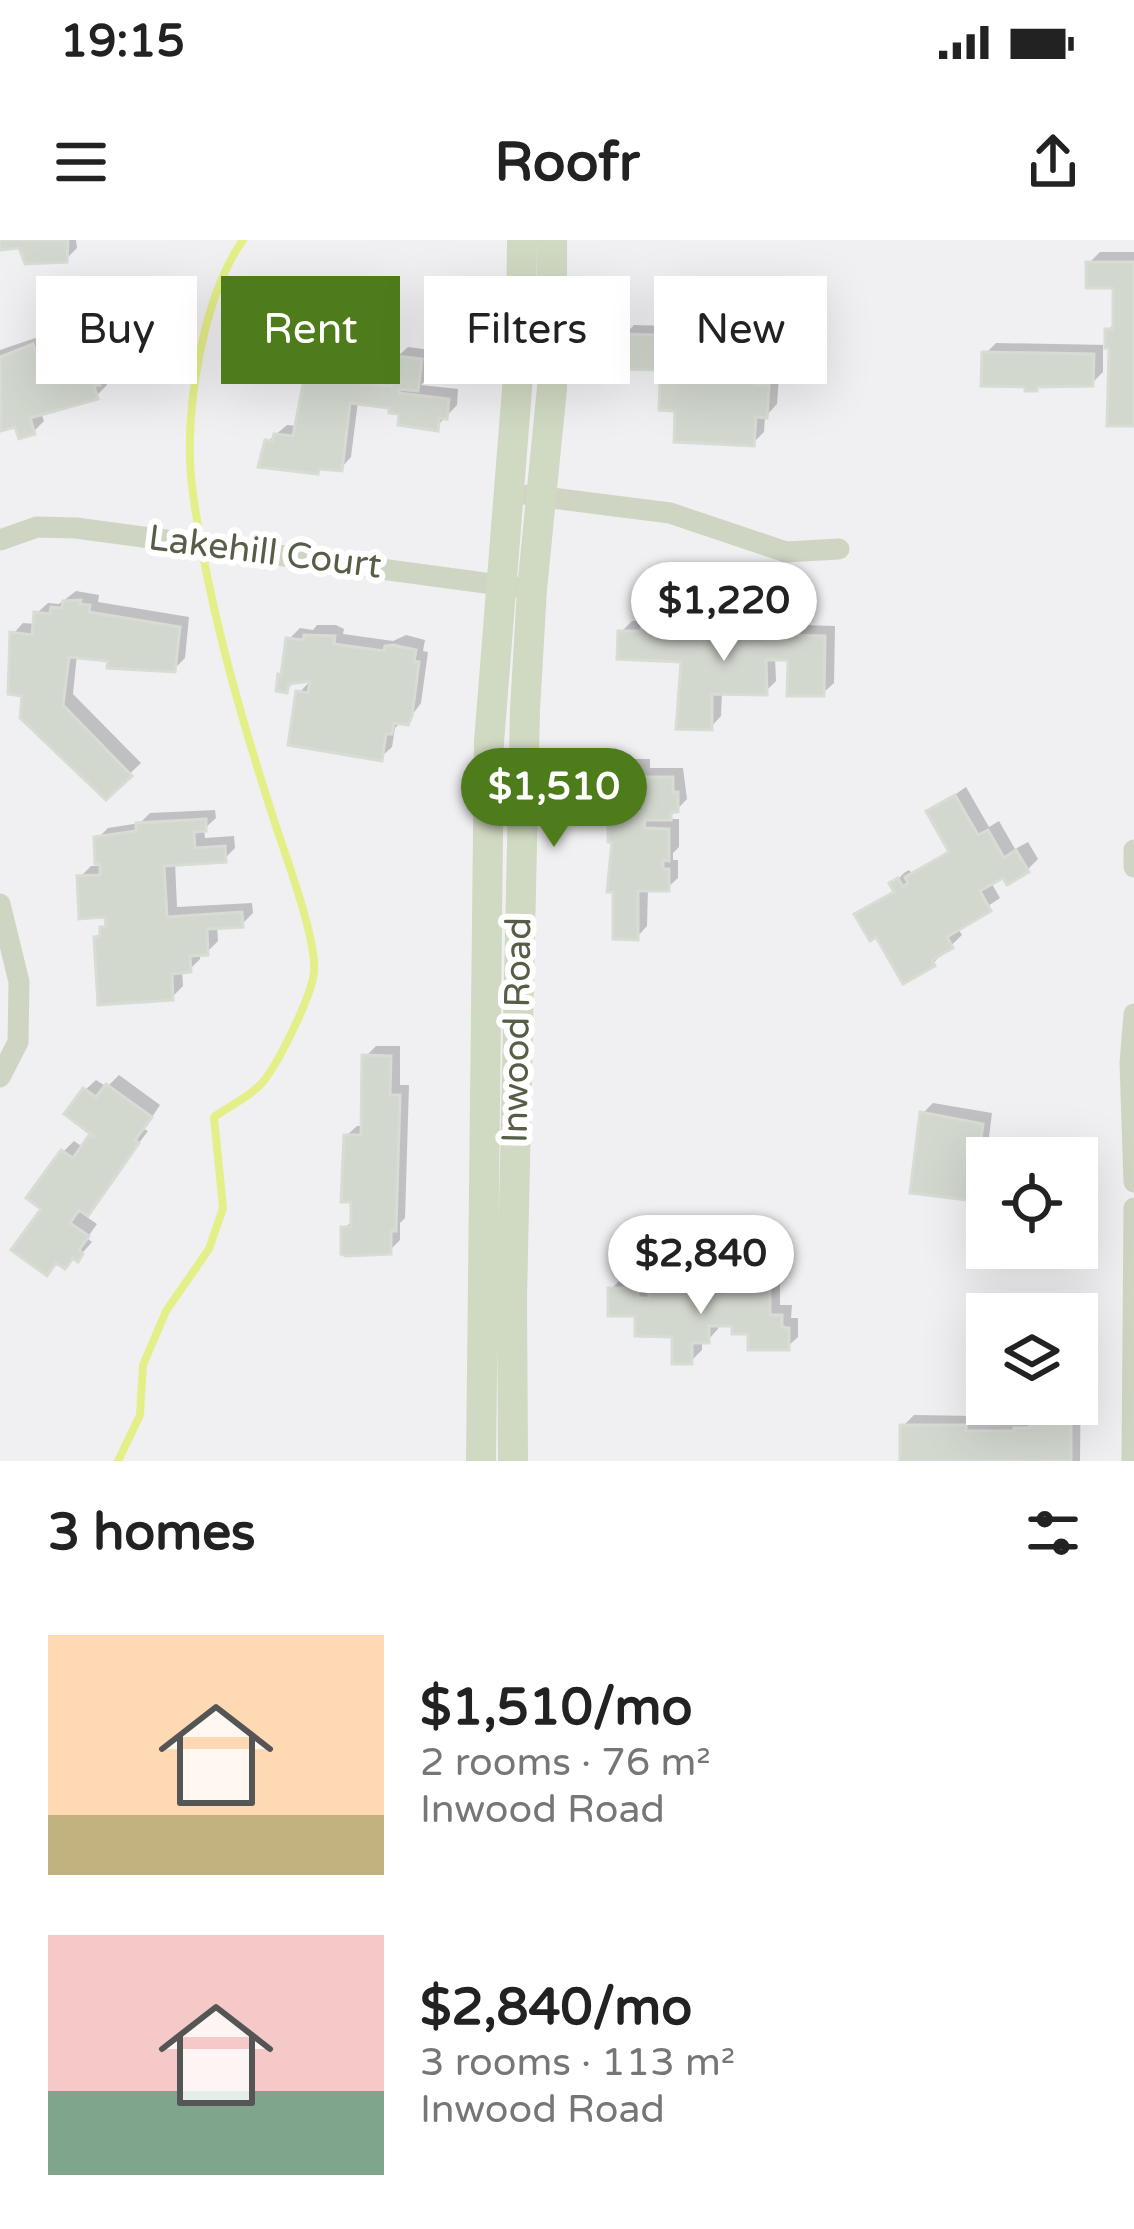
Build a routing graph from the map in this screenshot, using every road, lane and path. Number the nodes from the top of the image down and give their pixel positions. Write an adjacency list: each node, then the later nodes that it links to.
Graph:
1 (522, 240): 3 (main road, Inwood Road)
2 (552, 240): 4 (main road, Inwood Road)
3 (510, 494): 4 (street); 7 (main road, Inwood Road)
4 (542, 497): 6 (street); 7 (main road, Inwood Road)
5 (0, 540): 7 (street, Lakehill Court)
6 (839, 549)
7 (517, 587): 15 (main road, Inwood Road)
8 (1134, 850): 9 (street)
9 (1134, 867)
10 (0, 904): 12 (street)
11 (1134, 1014): 13 (street)
12 (0, 1077)
13 (1134, 1182)
14 (1134, 1208): 18 (street)
15 (498, 1298): 16 (main road, Inwood Road); 17 (main road, Inwood Road)
16 (481, 1461)
17 (514, 1461)
18 (1132, 1461)

